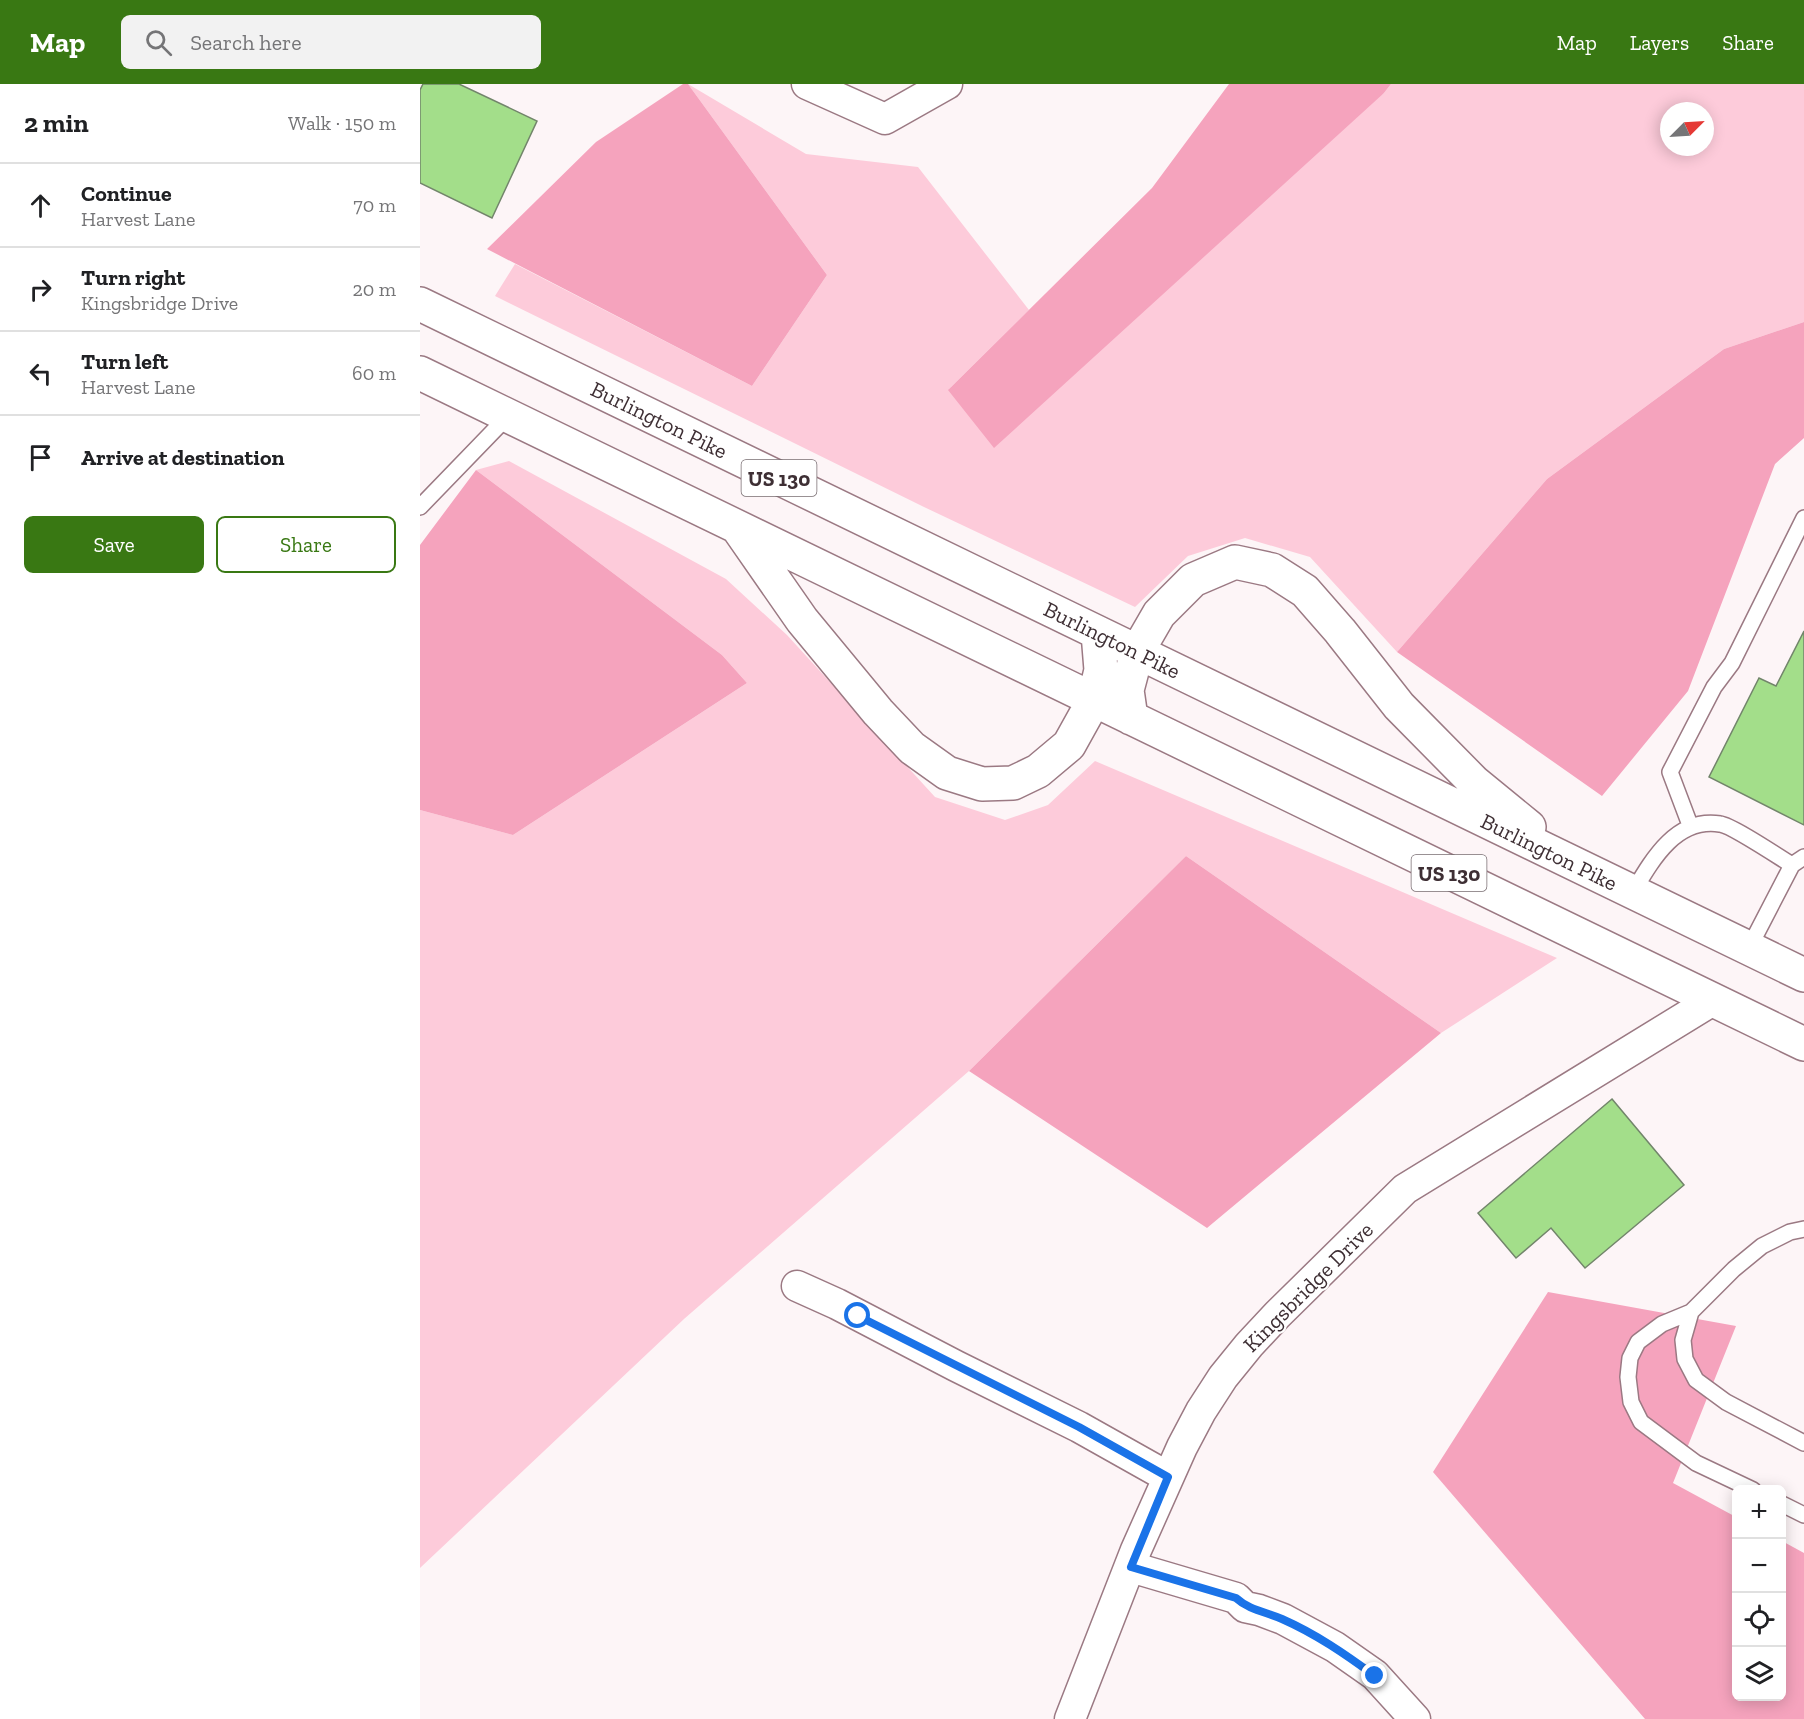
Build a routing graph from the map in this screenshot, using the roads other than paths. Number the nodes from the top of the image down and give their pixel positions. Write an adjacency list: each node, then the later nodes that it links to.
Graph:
1 (807, 84): 2 (street)
2 (947, 84)
3 (420, 304): 9 (highway, Burlington Pike / US 130)
4 (420, 373): 5 (highway, US 130)
5 (508, 416): 6 (lane); 8 (highway, US 130)
6 (420, 507)
7 (1804, 518): 13 (lane)
8 (737, 527): 11 (highway, US 130); 11 (highway)
9 (1098, 633): 10 (highway, Burlington Pike / US 130); 11 (highway)
10 (1137, 652): 12 (highway); 15 (highway, Burlington Pike / US 130); 15 (highway)
11 (1094, 700): 12 (highway, US 130)
12 (1131, 718): 19 (highway, US 130)
13 (1690, 825): 14 (lane); 16 (lane)
14 (1798, 861): 17 (lane)
15 (1572, 863): 16 (highway, Burlington Pike / US 130)
16 (1633, 892): 17 (highway, Burlington Pike / US 130)
17 (1749, 948): 18 (highway, Burlington Pike / US 130)
18 (1804, 975)
19 (1713, 1000): 20 (highway, US 130); 25 (street, Kingsbridge Drive)
20 (1804, 1044)
21 (1804, 1229): 23 (lane)
22 (797, 1286): 25 (street)
23 (1691, 1312): 24 (lane); 26 (lane)
24 (1804, 1443)
25 (1168, 1477): 29 (street, Kingsbridge Drive)
26 (1742, 1485)
27 (1786, 1506): 28 (lane)
28 (1804, 1515)
29 (1131, 1567): 30 (street, Kingsbridge Drive); 31 (street)
30 (1070, 1719)
31 (1415, 1719)

